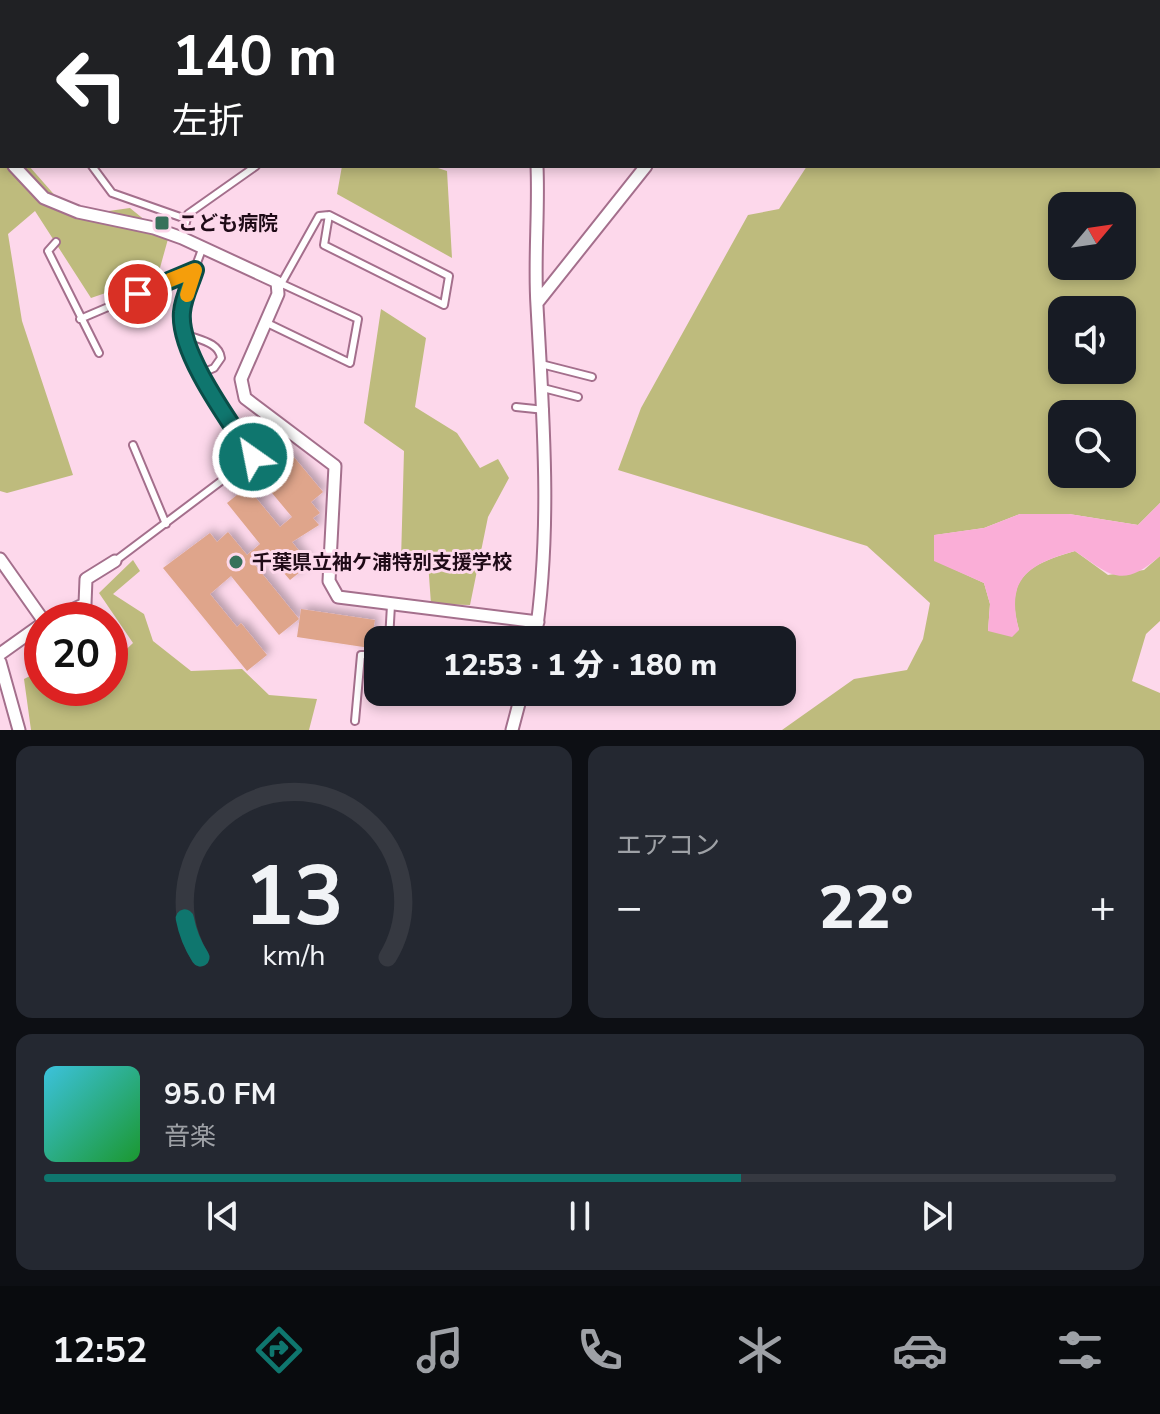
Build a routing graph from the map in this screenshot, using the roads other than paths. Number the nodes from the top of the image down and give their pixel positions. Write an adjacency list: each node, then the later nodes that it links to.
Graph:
1 (16, 168): 8 (street)
2 (93, 168): 7 (lane)
3 (253, 168): 7 (lane)
4 (537, 168): 13 (street)
5 (644, 168): 13 (street)
6 (329, 215): 6 (lane); 12 (lane)
7 (186, 219): 8 (lane)
8 (182, 238): 10 (street)
9 (56, 242): 14 (lane)
10 (202, 249): 11 (lane); 12 (street)
11 (195, 270): 14 (lane); 16 (lane)
12 (279, 283): 15 (street); 15 (lane)
13 (536, 303): 18 (street)
14 (80, 319): 17 (lane)
15 (265, 322): 25 (street)
16 (185, 334): 19 (lane); 19 (lane)
17 (99, 353)
18 (541, 364): 20 (lane); 21 (street)
19 (202, 373): 27 (lane)
20 (592, 377)
21 (543, 388): 22 (lane); 24 (street)
22 (578, 397)
23 (516, 407): 24 (lane)
24 (545, 410): 34 (street)
25 (289, 430): 27 (lane); 33 (street)
26 (133, 445): 28 (lane)
27 (253, 457): 28 (lane)
28 (166, 524): 30 (lane)
29 (0, 559): 31 (street)
30 (115, 561): 32 (street)
31 (29, 602)
32 (85, 602)
33 (391, 605): 34 (street); 35 (lane)
34 (538, 622): 36 (street)
35 (390, 626)
36 (537, 626)
37 (24, 636): 38 (street)
38 (0, 654)
39 (364, 655): 42 (lane)
40 (0, 662): 43 (street)
41 (518, 706): 44 (street)
42 (355, 721)
43 (19, 730)
44 (512, 730)

